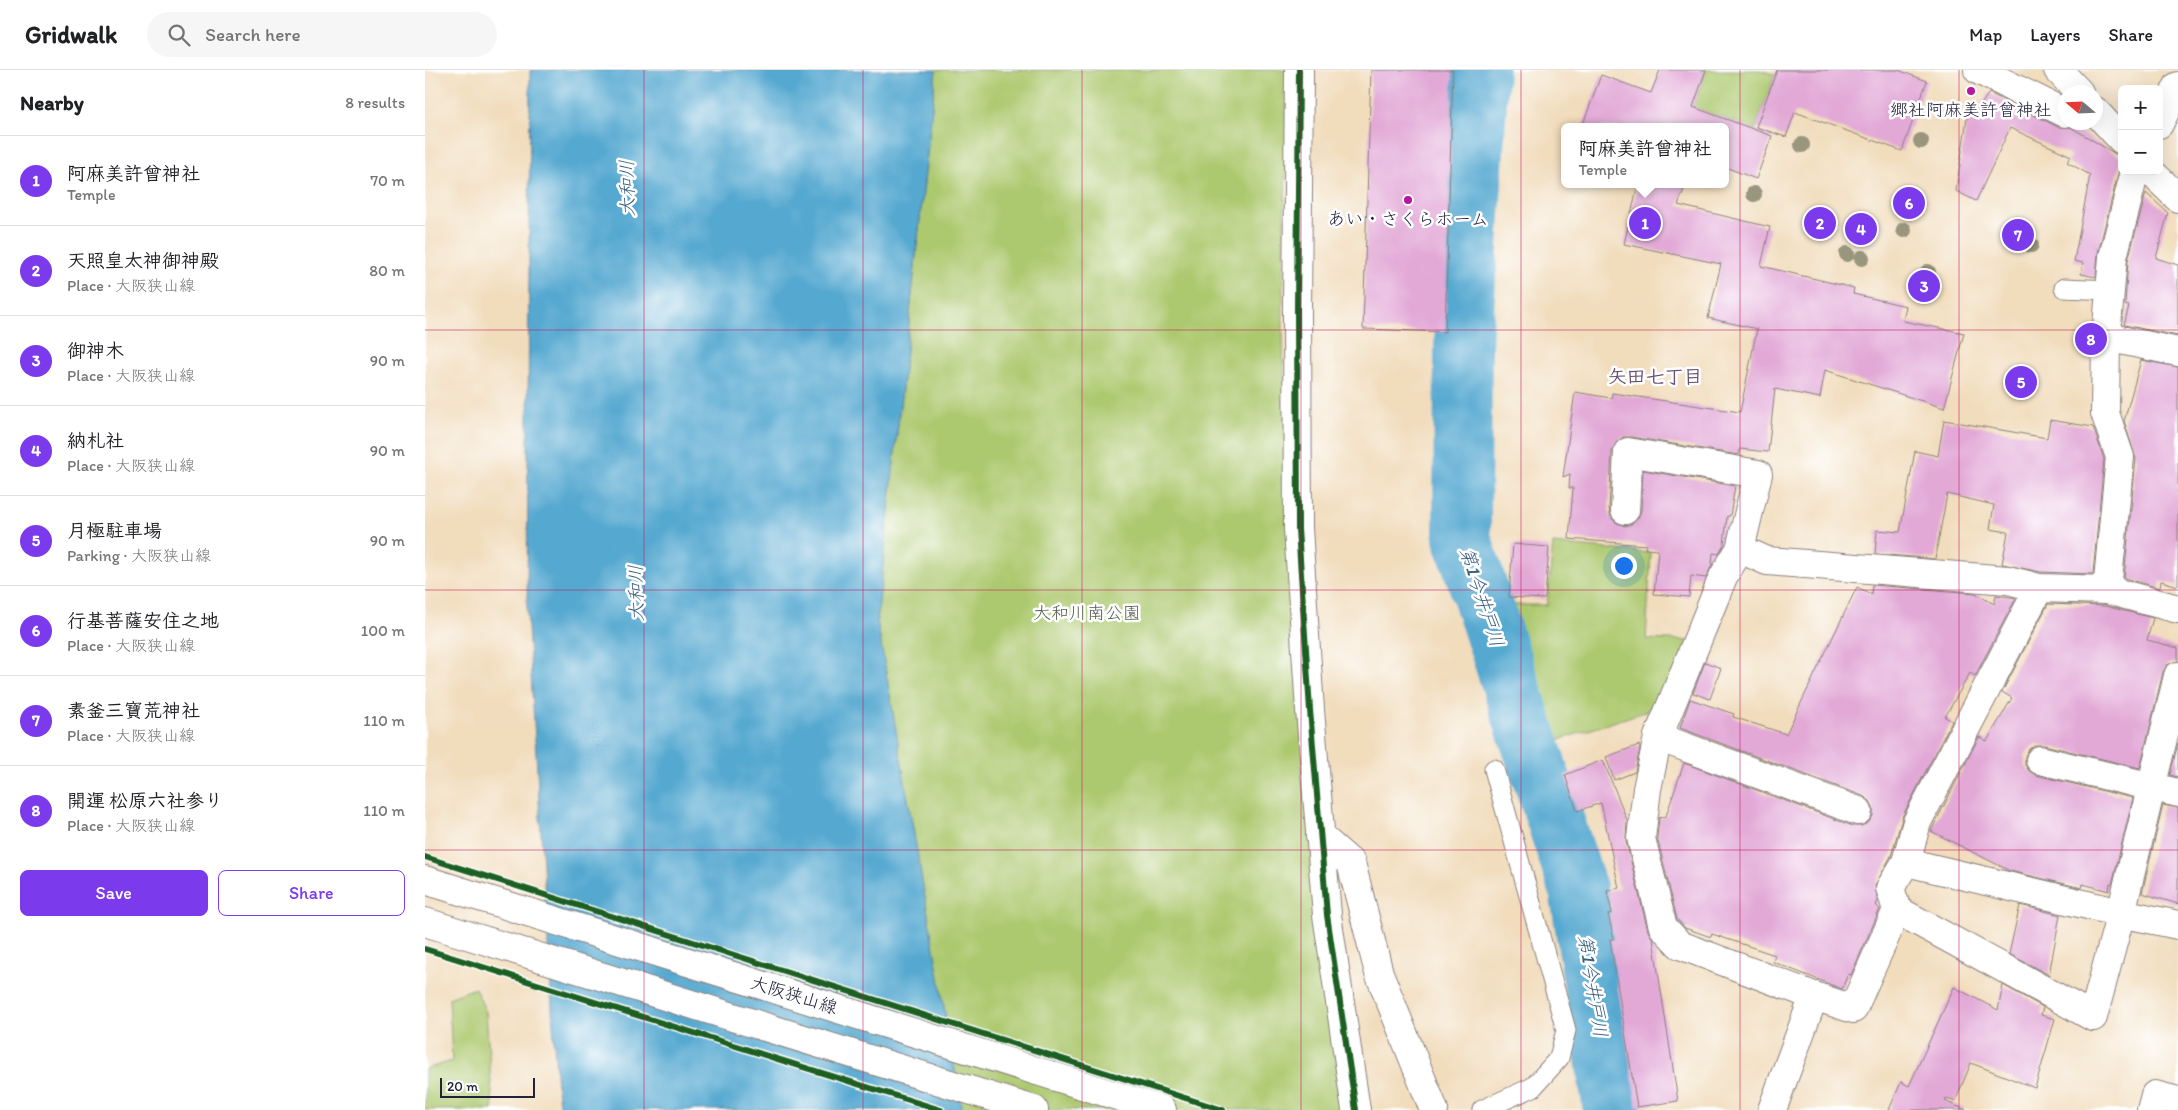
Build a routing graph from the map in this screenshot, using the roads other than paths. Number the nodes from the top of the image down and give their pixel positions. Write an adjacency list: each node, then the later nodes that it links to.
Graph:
1 (1299, 70): 30 (street)
2 (1978, 70): 6 (street)
3 (2058, 70): 4 (street)
4 (2072, 85)
5 (2178, 86): 7 (street)
6 (2058, 110)
7 (2163, 116)
8 (2103, 120): 10 (street)
9 (2101, 130): 11 (street)
10 (2118, 136)
11 (2118, 138)
12 (2134, 175): 16 (street)
13 (2154, 175): 14 (street)
14 (2178, 198)
15 (2064, 288): 16 (lane)
16 (2111, 290): 17 (street)
17 (2106, 337): 18 (street); 22 (street)
18 (2178, 352)
19 (1625, 510): 20 (street)
20 (1740, 549): 21 (street); 25 (street)
21 (2039, 588): 22 (street); 31 (street)
22 (2107, 590): 23 (street)
23 (2178, 609)
24 (2178, 676): 28 (street)
25 (1658, 737): 29 (street); 37 (street)
26 (2040, 760): 28 (street)
27 (1494, 769): 43 (lane)
28 (2165, 790): 34 (street)
29 (1858, 811)
30 (1320, 836): 41 (street); 42 (street)
31 (1906, 862): 33 (street); 34 (street)
32 (425, 880): 40 (street, 大阪狭山線)
33 (1897, 910): 34 (street); 37 (street)
34 (2121, 913): 36 (street)
35 (425, 922): 39 (street)
36 (2178, 925)
37 (1814, 996): 44 (street)
38 (2178, 1101): 45 (street)
39 (1034, 1110)
40 (1162, 1110)
41 (1356, 1110)
42 (1434, 1110)
43 (1482, 1110)
44 (1772, 1110)
45 (2151, 1110)

